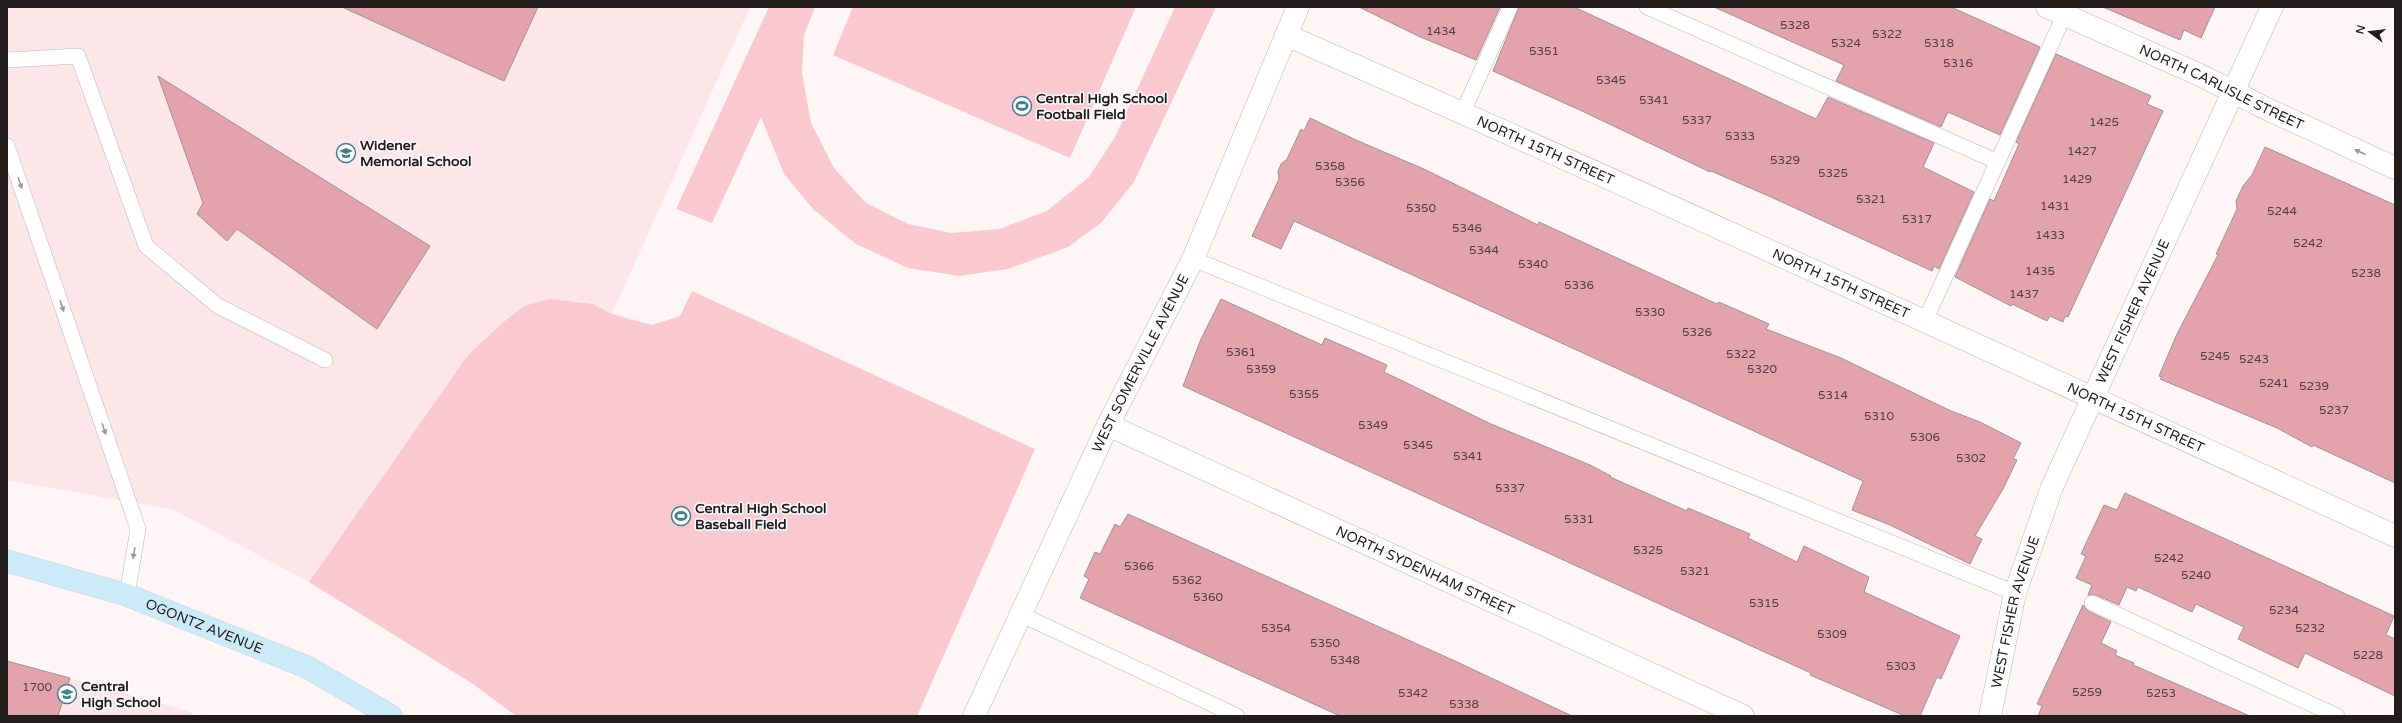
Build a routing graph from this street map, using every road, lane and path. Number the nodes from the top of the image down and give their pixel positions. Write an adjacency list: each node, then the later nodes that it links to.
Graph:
1 (1298, 7): 6 (street, WEST SOMERVILLE AVENUE)
2 (1510, 7): 9 (lane)
3 (1647, 7): 11 (lane)
4 (2272, 7): 8 (street, WEST FISHER AVENUE)
5 (2060, 10): 8 (street, NORTH CARLISLE STREET); 11 (lane)
6 (1286, 35): 9 (street, NORTH 15TH STREET); 13 (street, WEST SOMERVILLE AVENUE)
7 (7, 60): 15 (lane)
8 (2233, 92): 12 (street, NORTH CARLISLE STREET, one-way to 8); 16 (street, WEST FISHER AVENUE)
9 (1463, 112): 14 (street, NORTH 15TH STREET)
10 (7, 146): 21 (lane, one-way to 21)
11 (1998, 162): 14 (lane)
12 (2395, 168)
13 (1193, 259): 17 (street, WEST SOMERVILLE AVENUE); 20 (lane)
14 (1925, 321): 16 (street, NORTH 15TH STREET)
15 (325, 360)
16 (2093, 398): 18 (street, NORTH 15TH STREET); 20 (street, WEST FISHER AVENUE)
17 (1108, 426): 23 (street, WEST SOMERVILLE AVENUE); 27 (street, NORTH SYDENHAM STREET)
18 (2395, 536)
19 (7, 561): 21 (main road, OGONTZ AVENUE)
20 (2016, 593): 28 (street, WEST FISHER AVENUE)
21 (127, 595): 24 (main road, OGONTZ AVENUE)
22 (2092, 603): 29 (lane)
23 (1020, 614): 25 (street, WEST SOMERVILLE AVENUE); 26 (lane)
24 (391, 716)
25 (974, 716)
26 (1237, 716)
27 (1743, 716)
28 (1990, 716)
29 (2337, 716)

